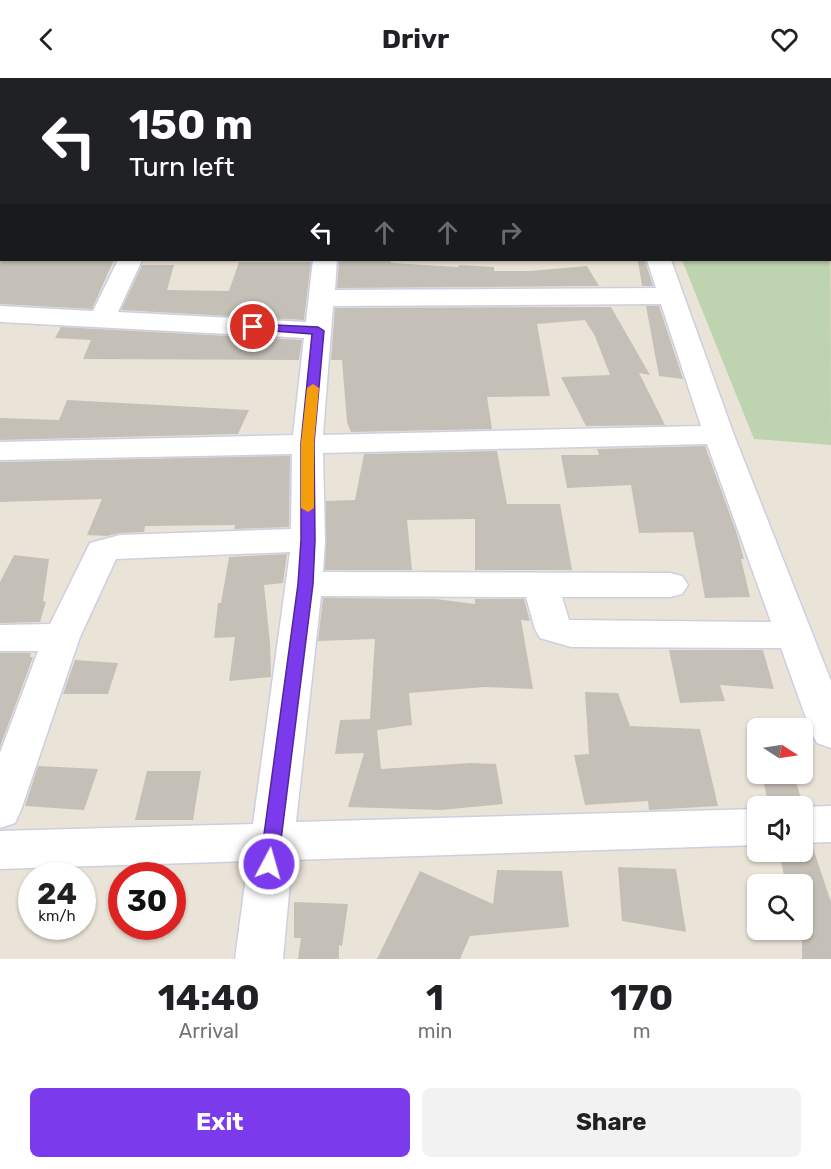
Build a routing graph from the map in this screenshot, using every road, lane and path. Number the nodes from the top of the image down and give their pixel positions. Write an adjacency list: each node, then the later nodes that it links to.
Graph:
1 (130, 261): 7 (street)
2 (325, 261): 5 (street)
3 (659, 261): 4 (street)
4 (672, 296): 5 (street); 9 (street)
5 (321, 298): 8 (street)
6 (0, 314): 7 (street)
7 (102, 319): 8 (street)
8 (318, 331): 10 (street)
9 (719, 435): 10 (street); 16 (street)
10 (307, 443): 11 (street); 12 (street)
11 (0, 451)
12 (308, 540): 13 (street); 17 (street)
13 (305, 584): 14 (street); 24 (street)
14 (541, 585): 15 (street); 16 (street)
15 (670, 585)
16 (795, 635): 19 (street)
17 (62, 637): 18 (street); 20 (street)
18 (0, 638)
19 (831, 732)
20 (0, 810)
21 (831, 824): 22 (street)
22 (813, 825)
23 (747, 826): 24 (street)
24 (272, 840): 25 (street); 26 (street)
25 (0, 850)
26 (259, 959)

